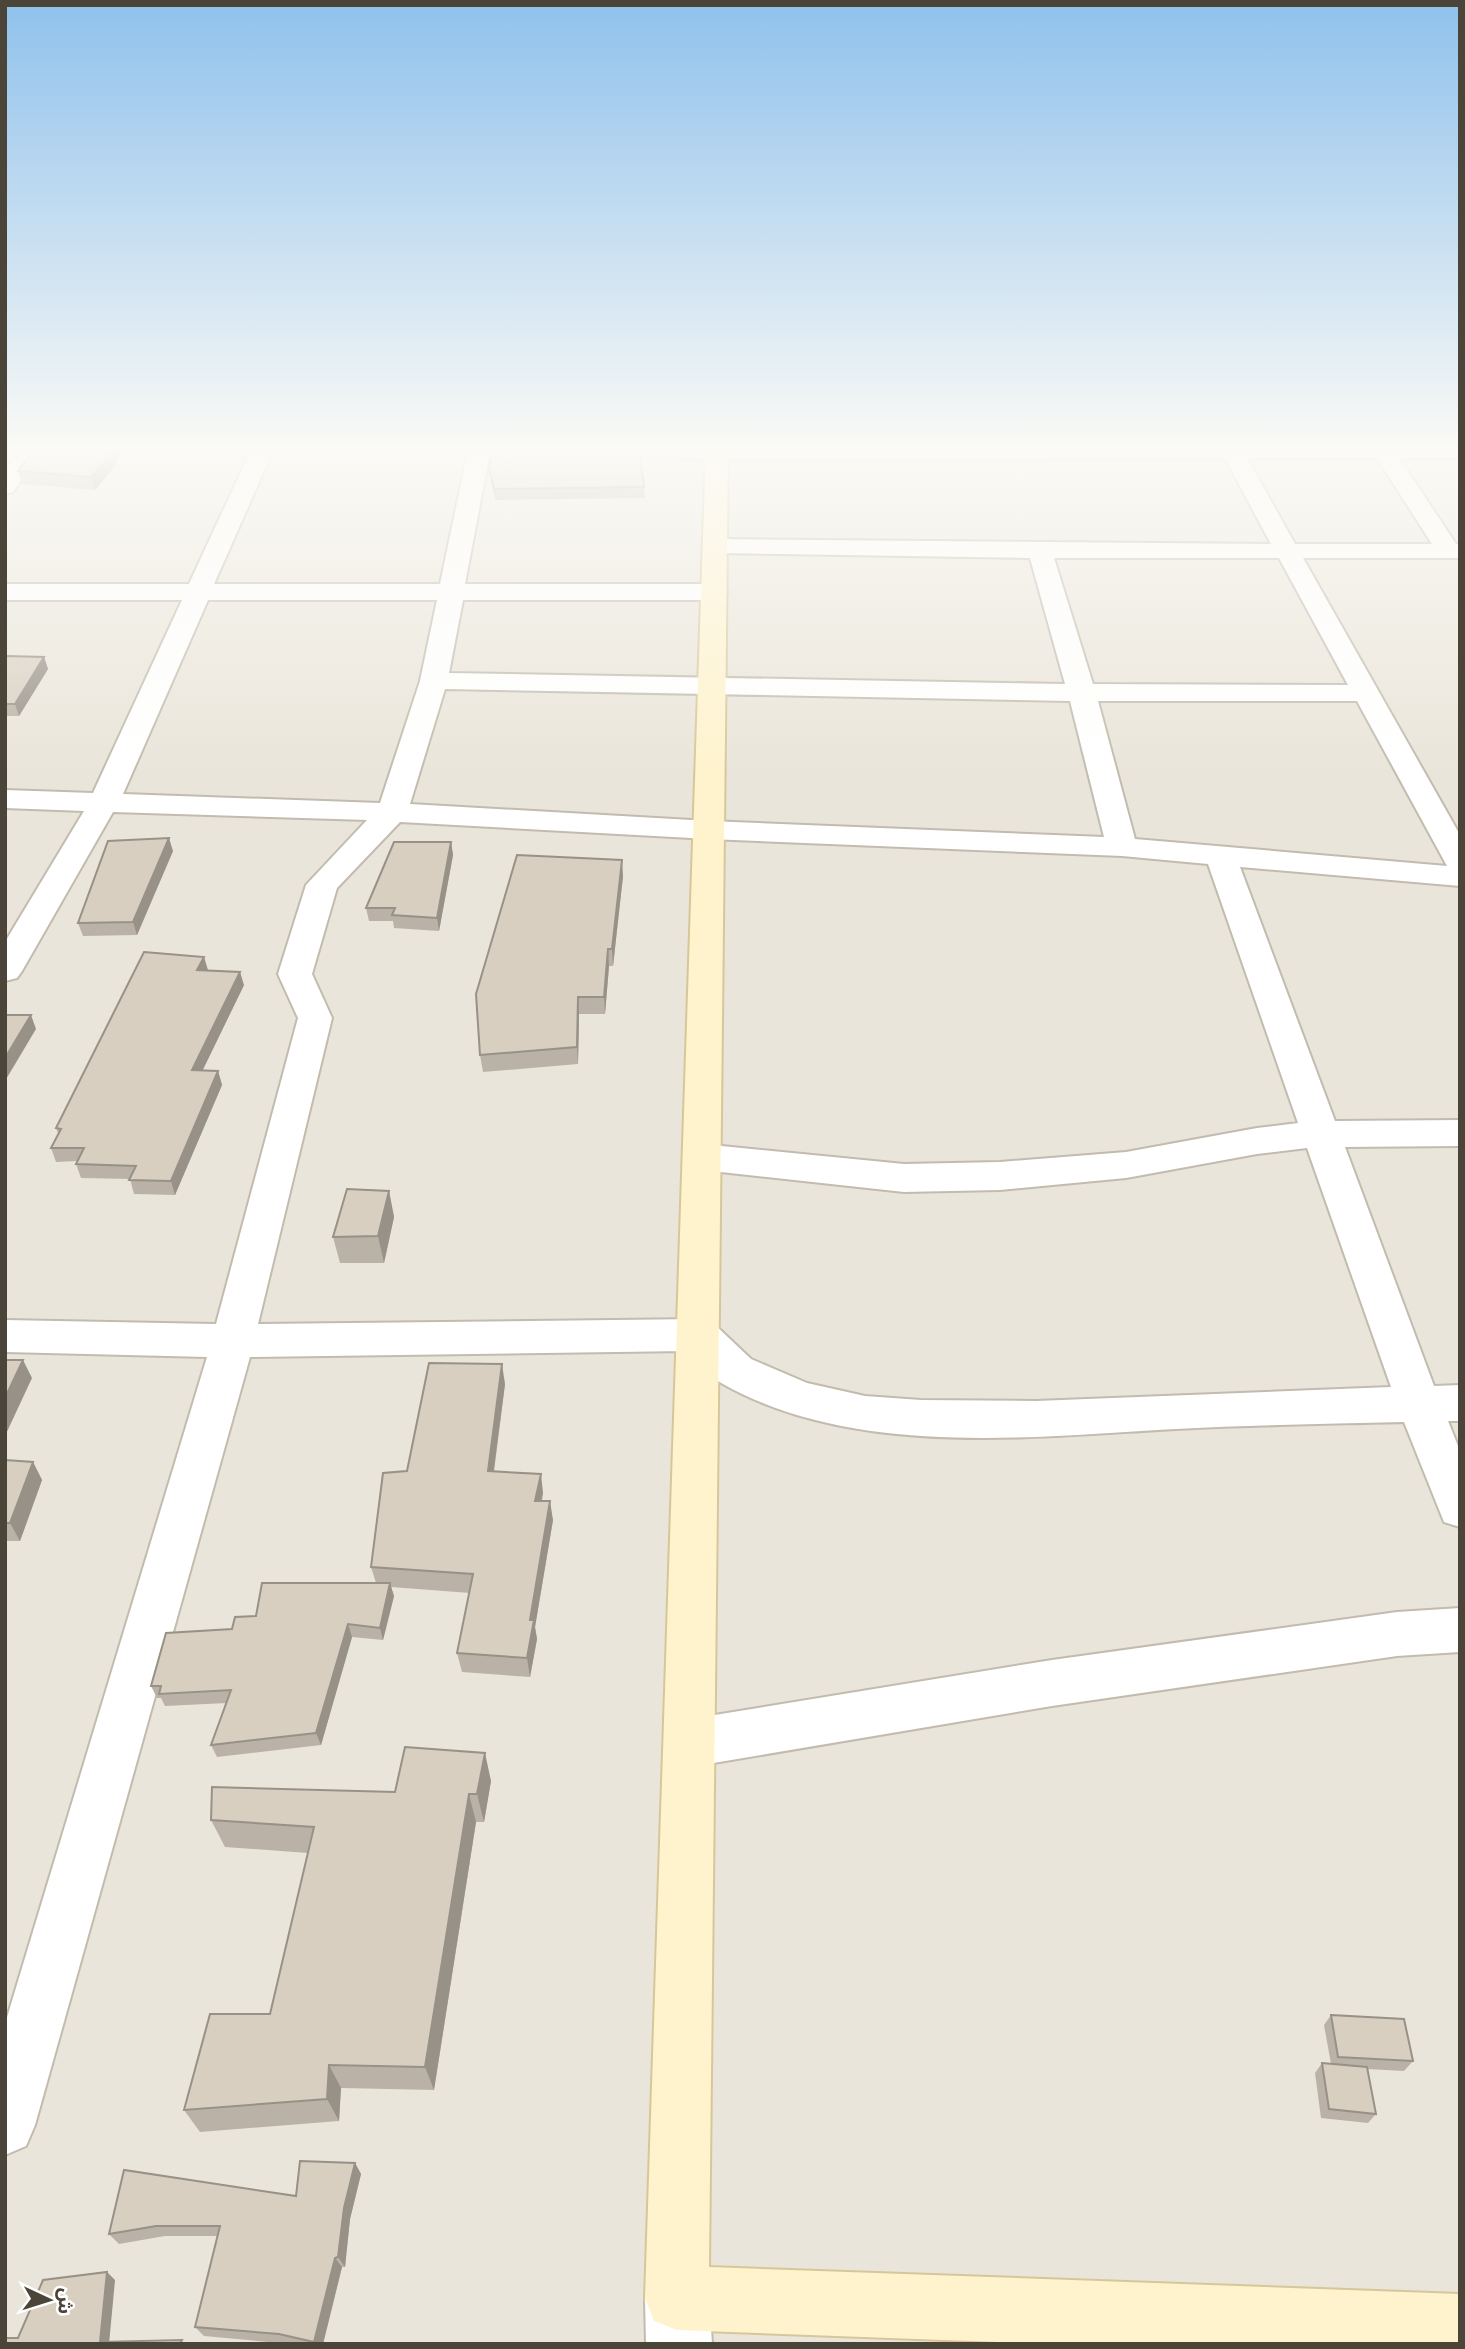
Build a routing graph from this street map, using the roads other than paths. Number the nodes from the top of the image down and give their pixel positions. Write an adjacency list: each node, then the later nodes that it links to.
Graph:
1 (215, 556): 9 (street)
2 (459, 556): 8 (street)
3 (715, 556): 7 (street)
4 (1041, 556): 13 (street)
5 (1289, 556): 12 (street)
6 (5, 592): 9 (street)
7 (714, 592): 8 (street); 11 (street)
8 (452, 593): 9 (street); 10 (street)
9 (198, 594): 15 (street)
10 (434, 681): 11 (street); 16 (street)
11 (712, 689): 13 (street); 17 (street)
12 (1365, 693): 13 (street); 20 (street)
13 (1082, 694): 18 (street)
14 (5, 799): 15 (street)
15 (104, 802): 16 (street); 22 (street)
16 (392, 812): 17 (street); 28 (street)
17 (709, 830): 18 (street); 25 (street)
18 (1122, 847): 19 (street)
19 (1220, 855): 21 (street); 24 (street)
20 (1460, 863)
21 (1460, 877)
22 (5, 971)
23 (1460, 1133): 24 (street)
24 (1320, 1134): 25 (street); 29 (street)
25 (702, 1157): 26 (street)
26 (698, 1335): 28 (street); 29 (street); 32 (street)
27 (5, 1336): 28 (street)
28 (233, 1341): 33 (street)
29 (1439, 1403): 30 (street)
30 (1460, 1508)
31 (1460, 1630): 32 (street)
32 (690, 1743): 34 (street)
33 (5, 2125)
34 (678, 2321): 35 (street)
35 (1460, 2326)

